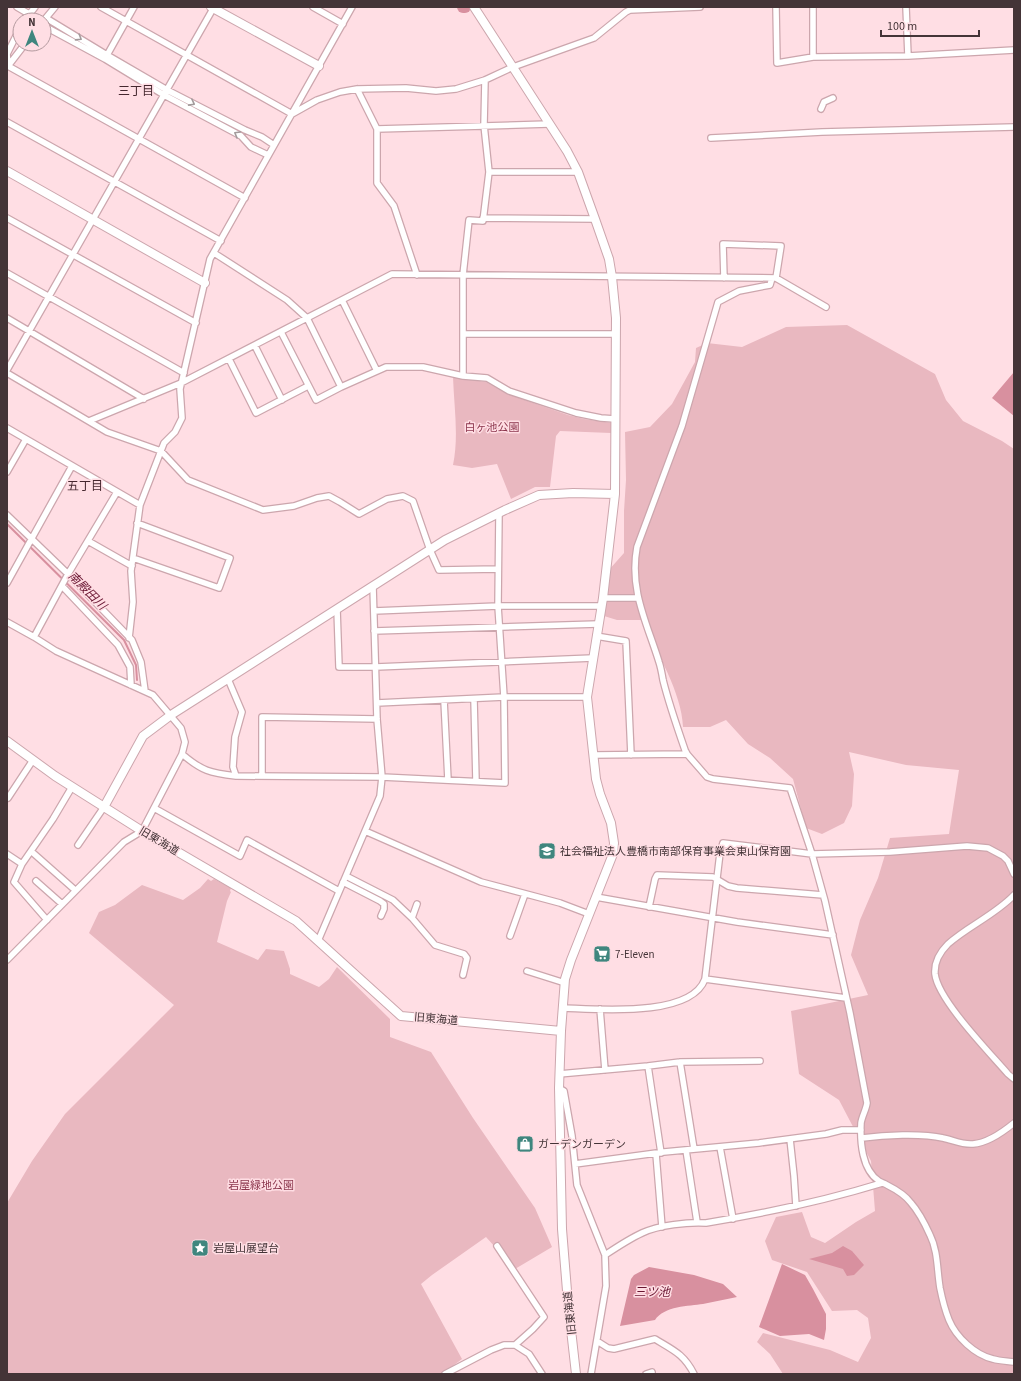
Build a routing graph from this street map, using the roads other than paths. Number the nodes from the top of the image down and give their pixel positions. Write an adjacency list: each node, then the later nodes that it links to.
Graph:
1 (101, 7): 11 (street)
2 (134, 7): 11 (street)
3 (213, 7): 19 (street); 24 (street)
4 (313, 7): 13 (street)
5 (352, 7): 13 (street)
6 (475, 7): 25 (street)
7 (700, 7): 25 (street)
8 (776, 7): 22 (street)
9 (813, 7): 22 (street)
10 (906, 7): 20 (street)
11 (126, 21): 19 (street); 21 (street)
12 (52, 23): 21 (street, one-way to 21)
13 (343, 24): 24 (street)
14 (52, 30): 21 (street)
15 (12, 43): 18 (street)
16 (1014, 50): 20 (street)
17 (19, 52): 23 (street)
18 (7, 53): 23 (street)
19 (187, 55): 28 (street); 31 (street)
20 (908, 56): 22 (street)
21 (106, 57): 28 (street)
22 (813, 57)
23 (8, 66): 37 (street)
24 (319, 66): 31 (street)
25 (513, 67): 26 (street); 33 (street)
26 (485, 80): 27 (street); 34 (street)
27 (357, 89): 31 (street); 36 (street)
28 (166, 92): 37 (street); 39 (street, one-way to 39); 40 (street, one-way to 28)
29 (834, 98): 30 (street)
30 (821, 109)
31 (292, 114): 39 (street)
32 (7, 122): 44 (street)
33 (550, 124): 34 (street); 43 (street)
34 (484, 125): 36 (street); 42 (street)
35 (1014, 127): 38 (street)
36 (377, 129): 54 (street)
37 (140, 138): 44 (street); 45 (street)
38 (710, 138)
39 (274, 145): 40 (street)
40 (268, 156): 45 (street)
41 (7, 171): 49 (street)
42 (489, 172): 43 (street); 47 (street)
43 (578, 172): 48 (street)
44 (114, 182): 49 (street); 50 (street)
45 (245, 198): 50 (street)
46 (7, 218): 52 (street)
47 (483, 218): 48 (street); 55 (street)
48 (595, 219): 56 (street)
49 (93, 220): 52 (street); 59 (street)
50 (221, 241): 51 (street)
51 (214, 253): 59 (street); 64 (street)
52 (73, 254): 60 (street); 65 (street)
53 (7, 273): 60 (street)
54 (417, 275): 55 (street); 61 (street)
55 (463, 275): 56 (street); 68 (street)
56 (612, 277): 57 (street); 69 (street)
57 (724, 278): 58 (street); 58 (street)
58 (774, 278): 62 (street); 104 (street)
59 (205, 283): 65 (street)
60 (49, 297): 66 (street); 74 (street)
61 (342, 300): 64 (street); 73 (street)
62 (826, 307)
63 (7, 318): 66 (street)
64 (307, 318): 67 (street); 78 (street)
65 (196, 323): 74 (street)
66 (30, 331): 72 (street); 79 (street)
67 (281, 332): 70 (street); 77 (street)
68 (463, 334): 69 (street); 75 (street)
69 (616, 334): 81 (street)
70 (255, 346): 71 (street); 80 (street)
71 (229, 359): 76 (street); 80 (street)
72 (7, 371): 82 (street)
73 (377, 371): 75 (street); 78 (street)
74 (184, 373): 76 (street)
75 (463, 376): 81 (street)
76 (181, 384): 79 (street); 85 (street)
77 (308, 386): 78 (street); 80 (street)
78 (342, 387)
79 (144, 399): 82 (street)
80 (282, 400)
81 (615, 419): 89 (street)
82 (89, 421): 85 (street)
83 (7, 428): 84 (street)
84 (26, 439): 86 (street); 87 (street)
85 (161, 451): 90 (street); 96 (street)
86 (72, 466): 88 (street); 95 (street)
87 (7, 472)
88 (117, 492): 90 (street); 94 (street)
89 (615, 494): 91 (street); 105 (street)
90 (140, 505): 93 (street)
91 (499, 513): 96 (street); 99 (street)
92 (7, 515): 95 (street)
93 (136, 523): 97 (street); 97 (street)
94 (88, 541): 98 (street); 100 (street)
95 (29, 543): 100 (street); 101 (street)
96 (430, 550): 99 (street); 103 (street)
97 (133, 558): 98 (street)
98 (132, 566): 115 (street)
99 (498, 569): 106 (street)
100 (68, 575): 102 (street); 115 (street)
101 (7, 583)
102 (63, 585): 114 (street); 120 (street)
103 (373, 586): 107 (street); 108 (street)
104 (638, 598): 105 (street); 132 (street)
105 (602, 602): 106 (street); 110 (street)
106 (498, 606): 108 (street); 111 (street)
107 (337, 609): 118 (street); 119 (street)
108 (374, 611): 112 (street)
109 (7, 622): 114 (street)
110 (598, 624): 111 (street); 113 (street)
111 (499, 626): 112 (street); 117 (street)
112 (374, 631): 118 (street)
113 (596, 636): 116 (street); 131 (street)
114 (34, 637): 120 (street)
115 (129, 638): 121 (street)
116 (592, 658): 117 (street); 123 (street)
117 (502, 662): 118 (street); 122 (street)
118 (376, 667): 126 (street)
119 (228, 679): 127 (street); 135 (street)
120 (131, 685): 121 (street)
121 (145, 691): 127 (street)
122 (504, 697): 123 (street); 124 (street); 139 (street)
123 (588, 697): 133 (street)
124 (474, 699): 125 (street); 139 (street)
125 (444, 700): 126 (street); 138 (street)
126 (377, 703): 128 (street)
127 (171, 715): 130 (street); 142 (street)
128 (377, 719): 136 (street); 137 (street)
129 (7, 741): 134 (street, 旧東海道)
130 (182, 754): 135 (street); 143 (street)
131 (631, 754): 132 (street); 133 (street)
132 (687, 754): 149 (street)
133 (593, 755): 160 (street)
134 (33, 760): 140 (street, 旧東海道); 141 (street)
135 (236, 776): 136 (street)
136 (262, 776): 137 (street)
137 (382, 777): 138 (street); 144 (street)
138 (448, 780): 139 (street)
139 (476, 781)
140 (72, 787): 142 (street, 旧東海道); 147 (street)
141 (8, 798)
142 (104, 807): 145 (street, 旧東海道); 146 (street)
143 (154, 808): 145 (street); 156 (street)
144 (365, 831): 152 (street); 157 (street)
145 (142, 832): 155 (street); 171 (street, 旧東海道)
146 (78, 845)
147 (32, 852): 150 (street); 155 (street)
148 (7, 854): 150 (street)
149 (812, 854): 151 (street); 153 (street); 158 (street)
150 (22, 864): 168 (street)
151 (1014, 874)
152 (344, 879): 156 (street); 165 (street); 166 (street)
153 (716, 879): 158 (street); 163 (street); 167 (street)
154 (36, 881): 161 (street)
155 (75, 890): 161 (street)
156 (339, 891): 171 (street)
157 (526, 894): 164 (street); 170 (street)
158 (823, 895): 169 (street)
159 (1014, 895): 186 (street)
160 (596, 897): 163 (street); 164 (street)
161 (62, 904): 168 (street)
162 (417, 904): 166 (street)
163 (649, 907): 167 (street)
164 (589, 914): 176 (street)
165 (381, 916)
166 (412, 918): 174 (street)
167 (712, 918): 169 (street); 175 (street)
168 (47, 920): 172 (street)
169 (833, 935): 177 (street)
170 (510, 936)
171 (318, 941): 180 (street, 旧東海道)
172 (7, 960)
173 (527, 971): 176 (street)
174 (463, 975)
175 (705, 979): 177 (street); 179 (street)
176 (565, 983): 178 (street)
177 (846, 998): 189 (street)
178 (563, 1008): 179 (street); 180 (street)
179 (600, 1009): 184 (street)
180 (561, 1031): 185 (street, 旧東海道)
181 (760, 1061): 182 (street)
182 (680, 1062): 183 (street); 193 (street)
183 (648, 1066): 184 (street); 195 (street)
184 (605, 1070): 185 (street)
185 (559, 1074): 187 (street, 旧東海道)
186 (1014, 1079)
187 (559, 1088): 196 (street); 209 (street, 旧東海道)
188 (1014, 1123): 190 (street)
189 (861, 1130): 190 (street); 191 (street)
190 (862, 1138): 197 (street)
191 (790, 1139): 192 (street); 198 (street)
192 (720, 1147): 193 (street); 199 (street)
193 (694, 1149): 194 (street)
194 (686, 1150): 195 (street); 200 (street)
195 (659, 1153): 196 (street); 201 (street)
196 (575, 1164): 203 (street)
197 (882, 1183): 198 (street); 206 (street)
198 (796, 1206): 199 (street)
199 (733, 1219): 200 (street)
200 (697, 1222): 201 (street)
201 (662, 1227): 203 (street)
202 (497, 1246): 205 (street)
203 (605, 1255): 204 (street)
204 (597, 1341): 210 (street); 213 (street)
205 (515, 1345): 207 (street); 208 (street)
206 (1014, 1362)
207 (445, 1374)
208 (542, 1374)
209 (576, 1374)
210 (591, 1374)
211 (646, 1374): 212 (street)
212 (652, 1374)
213 (694, 1374)

